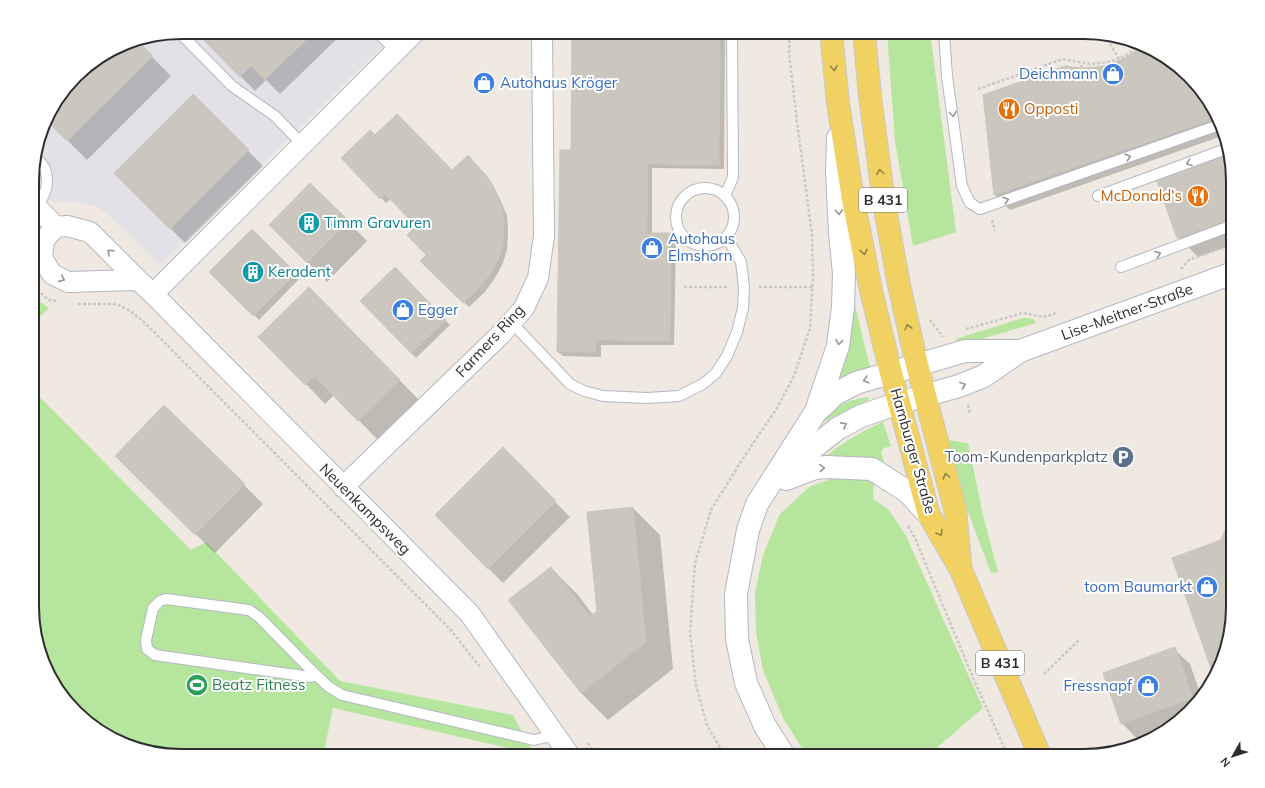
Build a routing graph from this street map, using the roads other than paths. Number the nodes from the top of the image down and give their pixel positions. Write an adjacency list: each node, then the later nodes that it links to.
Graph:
1 (186, 39): 12 (lane)
2 (384, 39): 9 (lane)
3 (408, 39): 9 (street)
4 (542, 39): 26 (street, Farmers Ring)
5 (732, 39): 15 (lane)
6 (832, 39): 10 (main road, B 431, one-way to 10)
7 (865, 39): 28 (main road, B 431, one-way to 7)
8 (944, 39): 11 (lane, one-way to 11)
9 (396, 51): 12 (street)
10 (838, 103): 29 (main road, B 431, one-way to 29); 32 (main road, one-way to 32)
11 (1215, 126)
12 (303, 144): 25 (street)
13 (1222, 150): 16 (lane, one-way to 16)
14 (40, 163): 17 (lane)
15 (725, 196): 21 (lane); 21 (lane)
16 (1098, 196)
17 (39, 202)
18 (39, 209): 19 (street)
19 (56, 228): 24 (street, Neuenkampsweg, one-way to 19); 24 (street, one-way to 24)
20 (1226, 228): 22 (lane, one-way to 20)
21 (727, 238): 26 (lane)
22 (1121, 267)
23 (1226, 276): 27 (main road, Lise-Meitner-Straße)
24 (138, 280): 25 (street, Neuenkampsweg)
25 (153, 294): 34 (street, Neuenkampsweg)
26 (511, 322): 34 (street, Farmers Ring)
27 (1020, 350): 28 (main road, Lise-Meitner-Straße); 30 (main road, Lise-Meitner-Straße, one-way to 27)
28 (917, 365): 29 (main road, Lise-Meitner-Straße); 30 (main road, B 431)
29 (891, 373): 31 (main road, Hamburger Straße / B 431); 32 (main road, Lise-Meitner-Straße, one-way to 32)
30 (925, 396): 31 (main road, Lise-Meitner-Straße); 37 (main road, Hamburger Straße / B 431, one-way to 30)
31 (899, 403): 33 (main road, Lise-Meitner-Straße, one-way to 31); 35 (main road, Hamburger Straße / B 431)
32 (815, 413): 36 (main road)
33 (785, 479): 35 (main road, one-way to 35); 36 (main road, Lise-Meitner-Straße)
34 (343, 487): 40 (street, Neuenkampsweg)
35 (929, 515): 37 (main road, Hamburger Straße / B 431, one-way to 37)
36 (744, 556): 39 (main road)
37 (961, 570): 44 (main road, Hamburger Straße / B 431)
38 (316, 675): 38 (lane); 40 (lane)
39 (765, 726): 42 (main road); 43 (main road)
40 (556, 735): 41 (street, Neuenkampsweg)
41 (565, 749)
42 (767, 749)
43 (780, 749)
44 (1037, 749)

